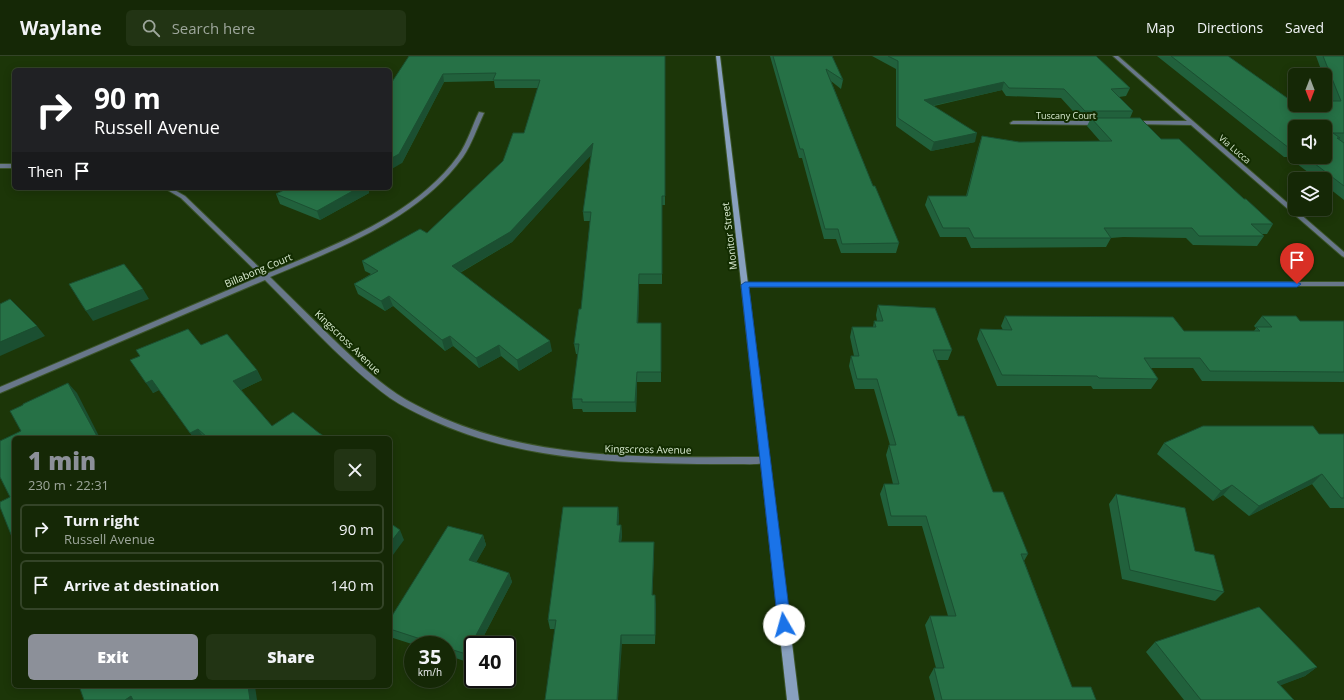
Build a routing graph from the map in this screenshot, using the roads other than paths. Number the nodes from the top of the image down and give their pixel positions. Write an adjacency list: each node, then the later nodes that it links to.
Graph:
1 (718, 56): 14 (street, Monitor Street)
2 (1115, 56): 7 (street, Via Lucca)
3 (481, 113): 12 (street, Billabong Court)
4 (1013, 123): 5 (street, Tuscany Court)
5 (1106, 123)
6 (1130, 123): 7 (street)
7 (1192, 123): 11 (street, Via Lucca)
8 (0, 166): 9 (street)
9 (12, 166)
10 (171, 190): 12 (street, Kingscross Avenue)
11 (1344, 255)
12 (266, 277): 15 (street, Billabong Court); 16 (street, Kingscross Avenue)
13 (1344, 284): 14 (street)
14 (745, 285): 16 (street, Monitor Street)
15 (0, 390)
16 (765, 460): 17 (street, Monitor Street)
17 (793, 700)

